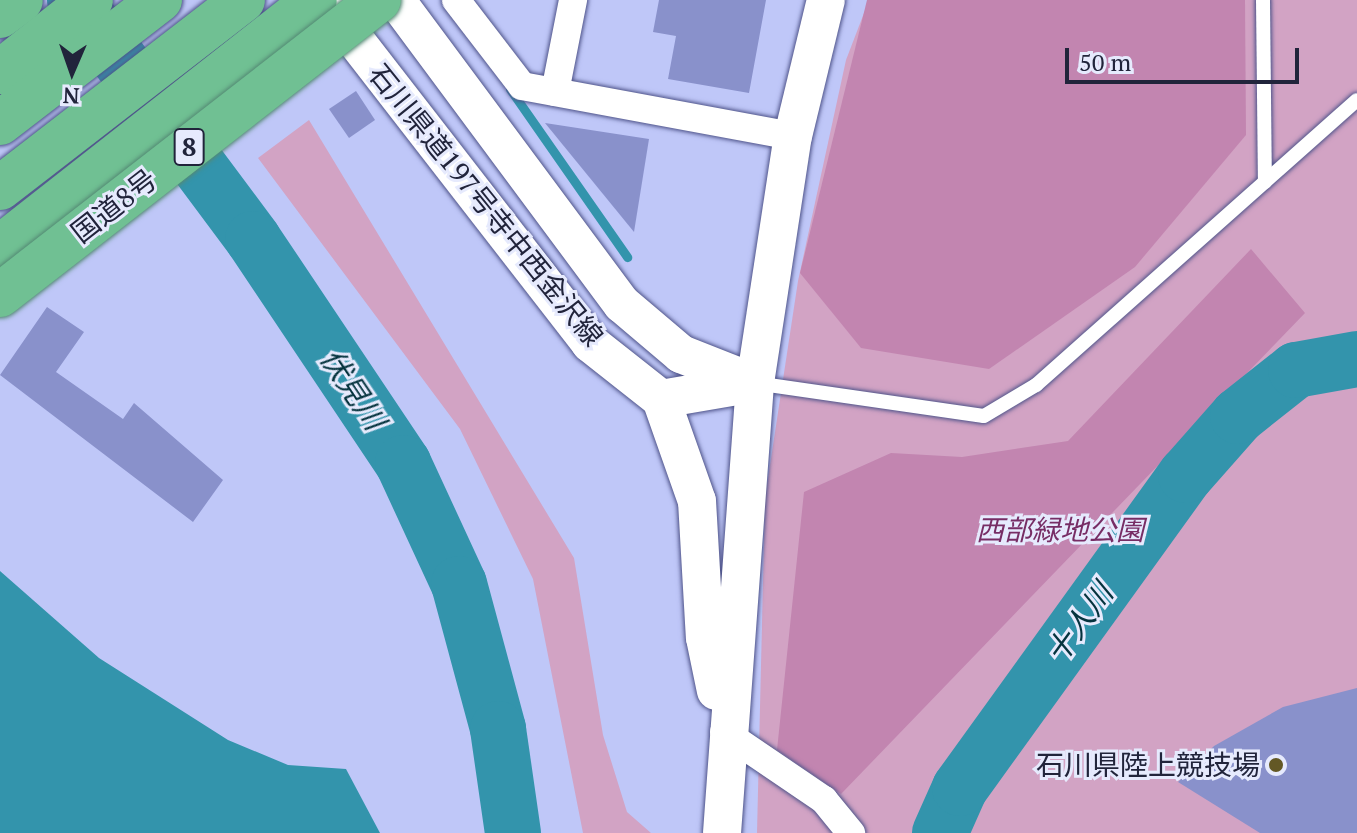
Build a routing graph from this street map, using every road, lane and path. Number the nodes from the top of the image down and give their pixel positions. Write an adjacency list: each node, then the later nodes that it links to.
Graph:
1 (21, 0): 13 (highway)
2 (91, 0): 14 (highway)
3 (160, 0): 17 (highway)
4 (243, 0): 20 (highway)
5 (315, 0): 21 (highway)
6 (323, 0): 24 (main road, 石川県道197号寺中西金沢線)
7 (379, 0): 22 (highway, 国道8号 / 8, bridge)
8 (396, 0): 23 (main road, 石川県道197号寺中西金沢線)
9 (456, 0): 15 (street)
10 (573, 0): 15 (street)
11 (826, 0): 18 (main road)
12 (1263, 0): 19 (lane)
13 (0, 16)
14 (0, 72)
15 (555, 92): 18 (street)
16 (1357, 100): 19 (lane)
17 (0, 123)
18 (793, 136): 23 (main road)
19 (1265, 182): 23 (lane)
20 (0, 188)
21 (0, 247)
22 (0, 295)
23 (755, 383): 24 (main road); 25 (main road)
24 (661, 399): 25 (main road)
25 (724, 732): 26 (main road); 27 (street)
26 (722, 833)
27 (851, 833)

